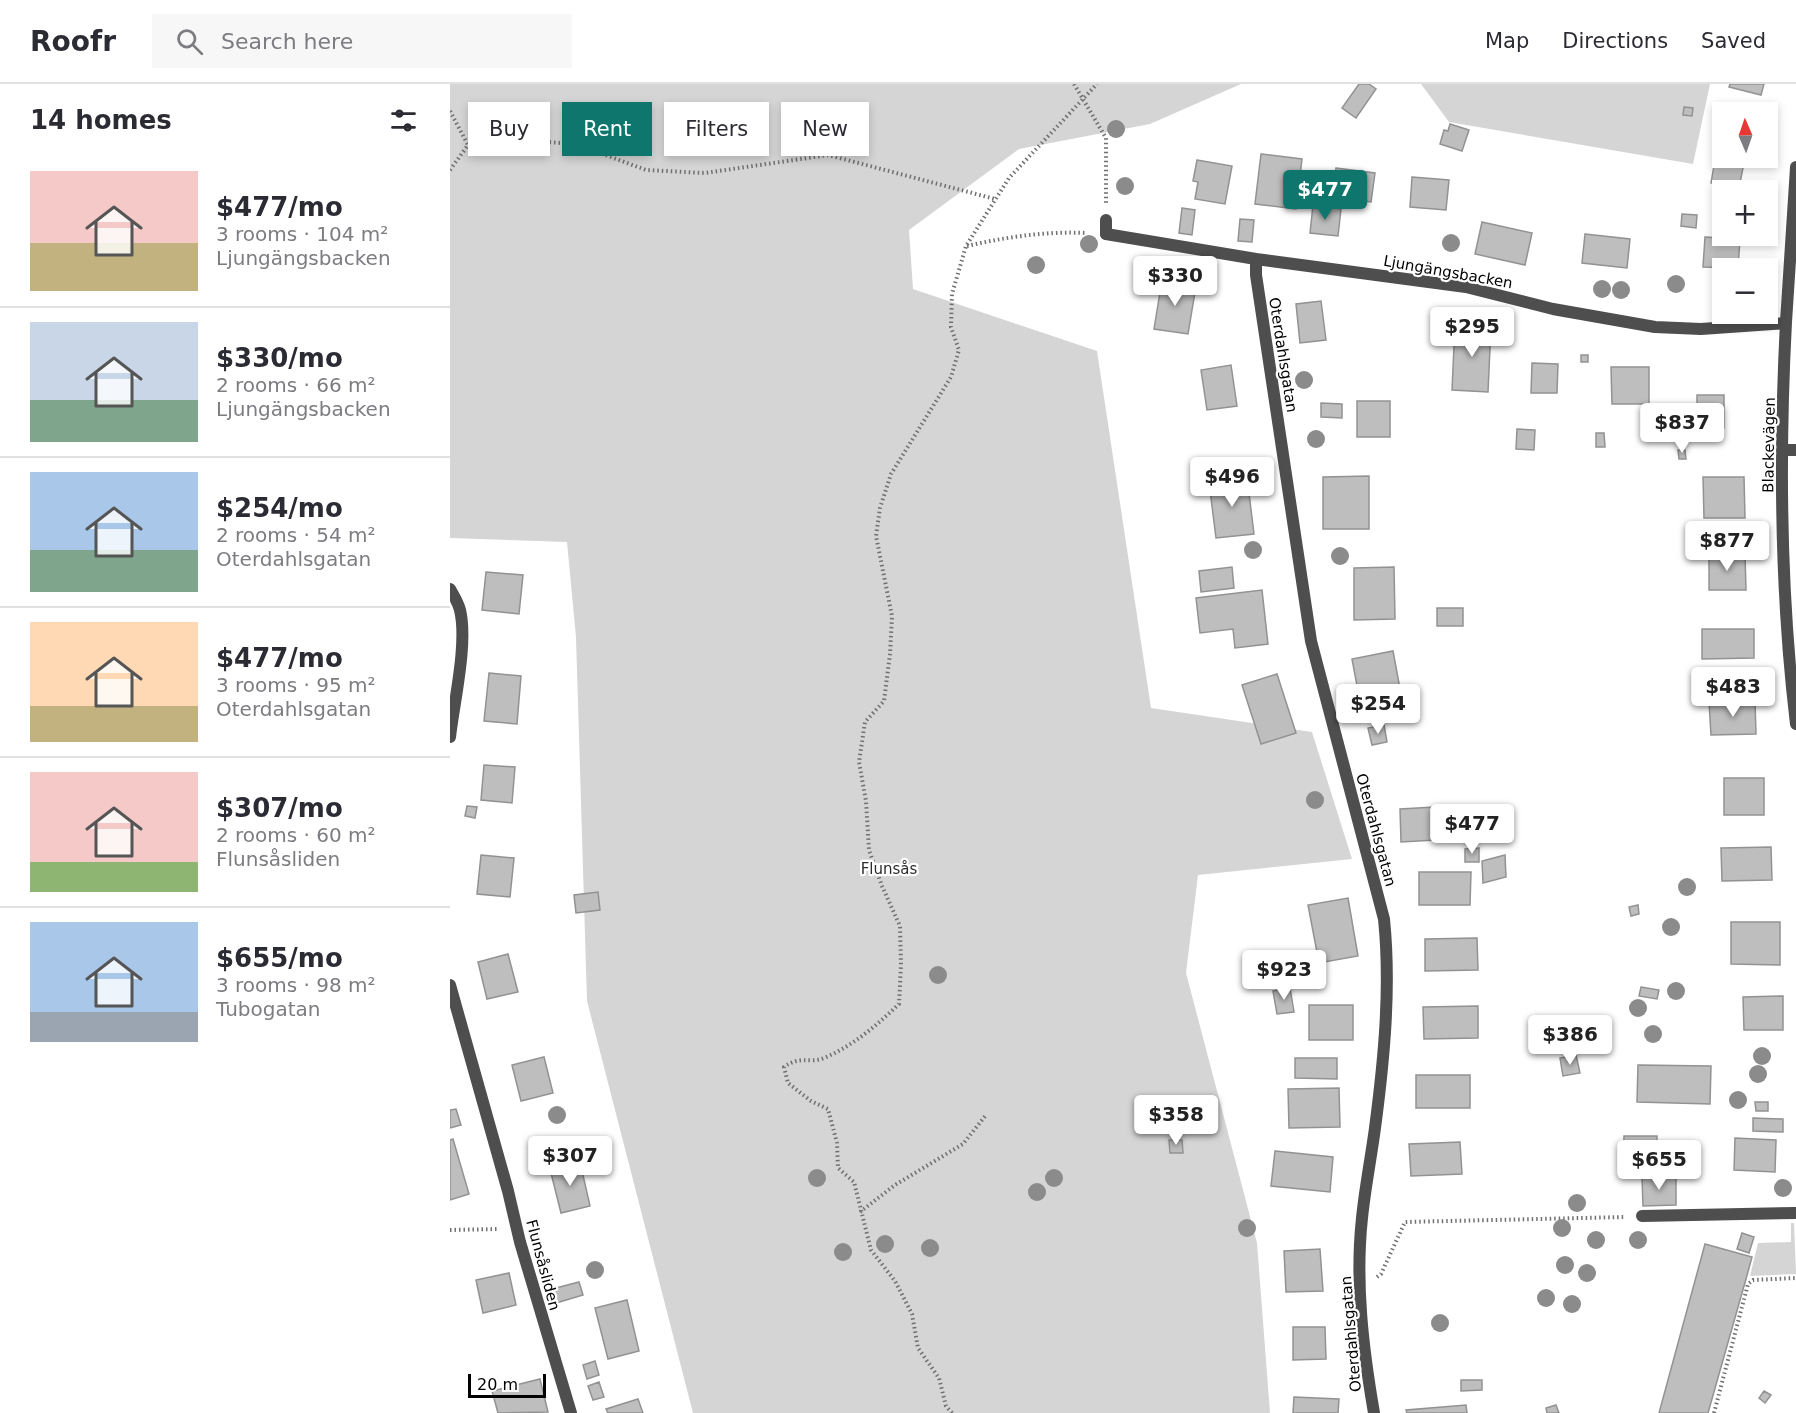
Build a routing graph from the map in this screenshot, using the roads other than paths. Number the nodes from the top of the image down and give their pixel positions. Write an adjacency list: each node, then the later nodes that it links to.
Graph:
1 (1796, 168): 4 (street, Blackevägen)
2 (1106, 220): 3 (street, Ljungängsbacken)
3 (1256, 259): 4 (street, Ljungängsbacken); 14 (street, Oterdahlsgatan)
4 (1786, 324): 5 (street, Blackevägen)
5 (1783, 450): 6 (street); 8 (street, Blackevägen)
6 (1796, 450)
7 (450, 589): 9 (street)
8 (1796, 724)
9 (450, 737)
10 (450, 985): 13 (street, Flunsåsliden)
11 (1796, 1213): 12 (street)
12 (1642, 1216)
13 (571, 1413)
14 (1374, 1413)

